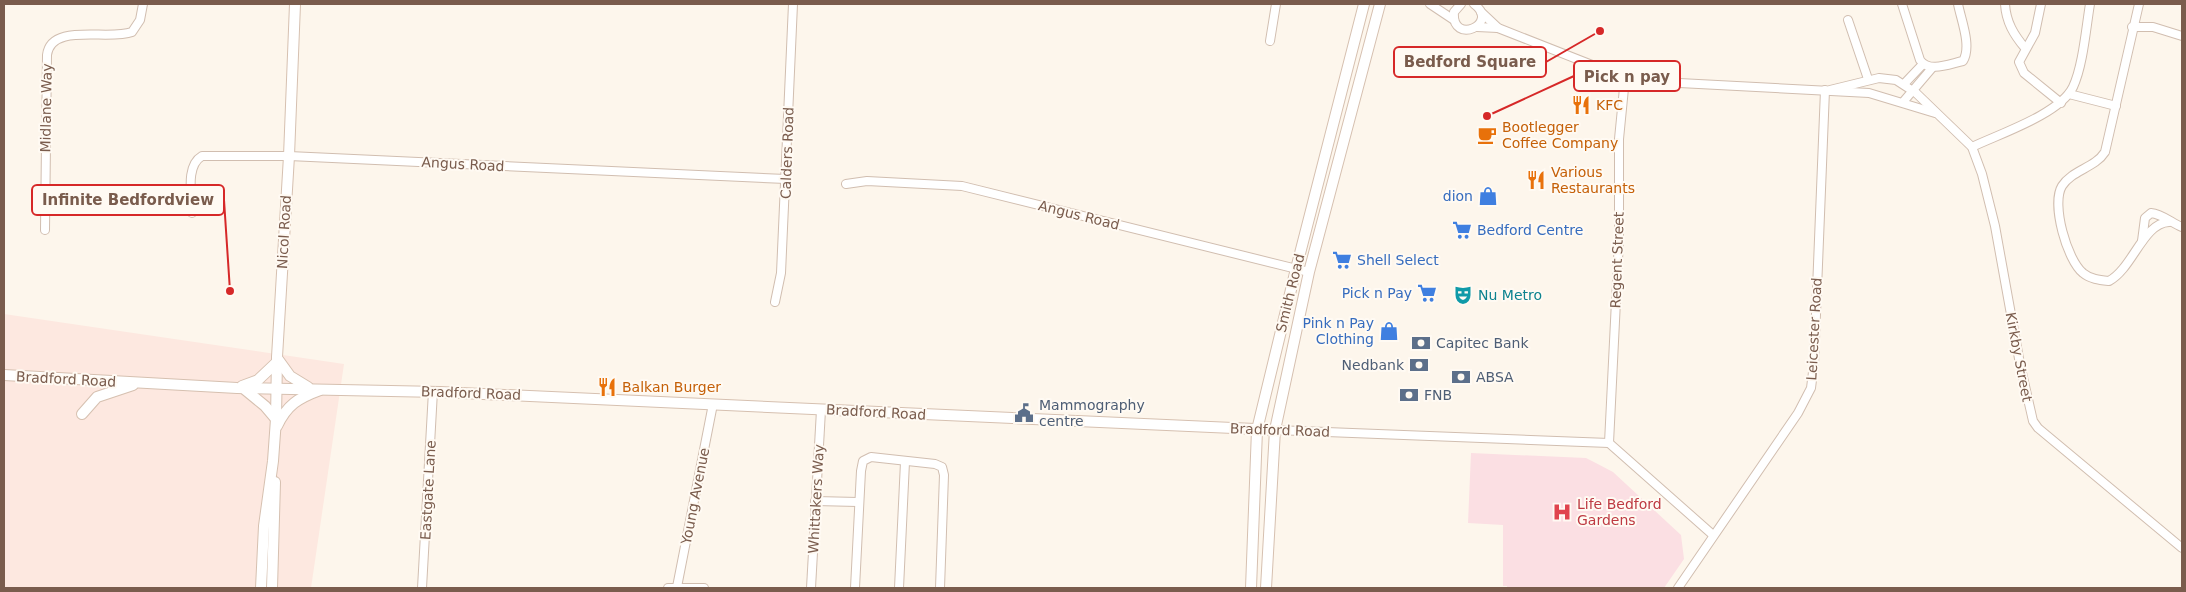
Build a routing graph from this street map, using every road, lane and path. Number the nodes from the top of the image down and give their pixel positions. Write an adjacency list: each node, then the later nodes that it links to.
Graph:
1 (143, 4): 45 (street, Midlane Way)
2 (295, 4): 39 (main road, Nicol Road)
3 (793, 4): 40 (street, Calders Road)
4 (1276, 4): 23 (street)
5 (1364, 4): 47 (main road, Smith Road)
6 (1380, 4): 48 (main road, Smith Road)
7 (1430, 4): 17 (street)
8 (1461, 4): 17 (street)
9 (1474, 4): 16 (street)
10 (1902, 4): 25 (street)
11 (1958, 4): 26 (street)
12 (2005, 4): 24 (street)
13 (2040, 4): 24 (street)
14 (2090, 4): 33 (street)
15 (2139, 4): 20 (street)
16 (1481, 12): 19 (street); 21 (street)
17 (1454, 20): 19 (street)
18 (1848, 20): 28 (street)
19 (1477, 27): 21 (street)
20 (2132, 27): 22 (street); 36 (street)
21 (1498, 28): 27 (street, Kirkby Street)
22 (2182, 36)
23 (1270, 41)
24 (2025, 48): 35 (street)
25 (1923, 64): 26 (street); 29 (street)
26 (1932, 68): 31 (street)
27 (1625, 78): 30 (street, Kirkby Street); 64 (street, Regent Street)
28 (1866, 80): 29 (street, Kirkby Street); 30 (street, Kirkby Street); 32 (street)
29 (1904, 84): 31 (street, Kirkby Street)
30 (1827, 90): 32 (street, Kirkby Street); 69 (street, Leicester Road)
31 (1912, 90): 34 (street); 37 (street, Kirkby Street)
32 (1869, 93): 34 (street, Kirkby Street)
33 (2069, 94): 35 (street); 36 (street)
34 (1903, 102): 37 (street, Kirkby Street)
35 (2061, 103): 38 (street)
36 (2116, 106): 46 (street)
37 (1939, 114): 38 (street, Kirkby Street)
38 (1972, 147): 70 (street, Kirkby Street)
39 (289, 156): 40 (street, Angus Road); 42 (street, Angus Road); 50 (main road, Nicol Road)
40 (786, 179): 49 (street, Calders Road)
41 (846, 184): 47 (street, Angus Road)
42 (192, 213)
43 (2169, 222): 44 (street); 46 (street); 46 (street)
44 (2182, 227)
45 (45, 230)
46 (2142, 241)
47 (1296, 269): 48 (street, Angus Road); 62 (main road, Smith Road)
48 (1309, 272): 63 (main road, Smith Road)
49 (775, 302)
50 (277, 360): 53 (main road); 54 (main road, Nicol Road); 55 (main road)
51 (4, 375): 52 (main road, Bradford Road)
52 (141, 383): 53 (main road, Bradford Road); 60 (main road)
53 (240, 388): 54 (main road, Bradford Road); 61 (main road)
54 (277, 388): 55 (main road, Bradford Road); 61 (main road, Nicol Road)
55 (311, 389): 56 (main road, Bradford Road)
56 (323, 389): 57 (main road, Bradford Road); 61 (main road)
57 (433, 391): 58 (main road, Bradford Road); 73 (street, Eastgate Lane)
58 (713, 404): 59 (main road, Bradford Road); 75 (street, Young Avenue)
59 (821, 410): 62 (main road, Bradford Road); 67 (street, Whittakers Way)
60 (82, 414)
61 (275, 425): 65 (main road, Nicol Road)
62 (1257, 430): 63 (main road, Bradford Road); 81 (main road, Smith Road)
63 (1275, 430): 64 (street, Bradford Road); 82 (main road, Smith Road)
64 (1608, 443): 69 (street)
65 (273, 461): 71 (main road, Nicol Road); 72 (main road, Nicol Road)
66 (905, 462): 68 (street); 79 (street); 80 (street)
67 (815, 501): 68 (street); 77 (street, Whittakers Way)
68 (858, 502): 78 (street)
69 (1713, 535): 83 (street, Leicester Road)
70 (2182, 548)
71 (261, 588)
72 (272, 588)
73 (422, 588)
74 (668, 588): 75 (street)
75 (677, 588): 76 (street)
76 (704, 588)
77 (811, 588)
78 (856, 588)
79 (899, 588)
80 (940, 588)
81 (1251, 588)
82 (1266, 588)
83 (1678, 588)

